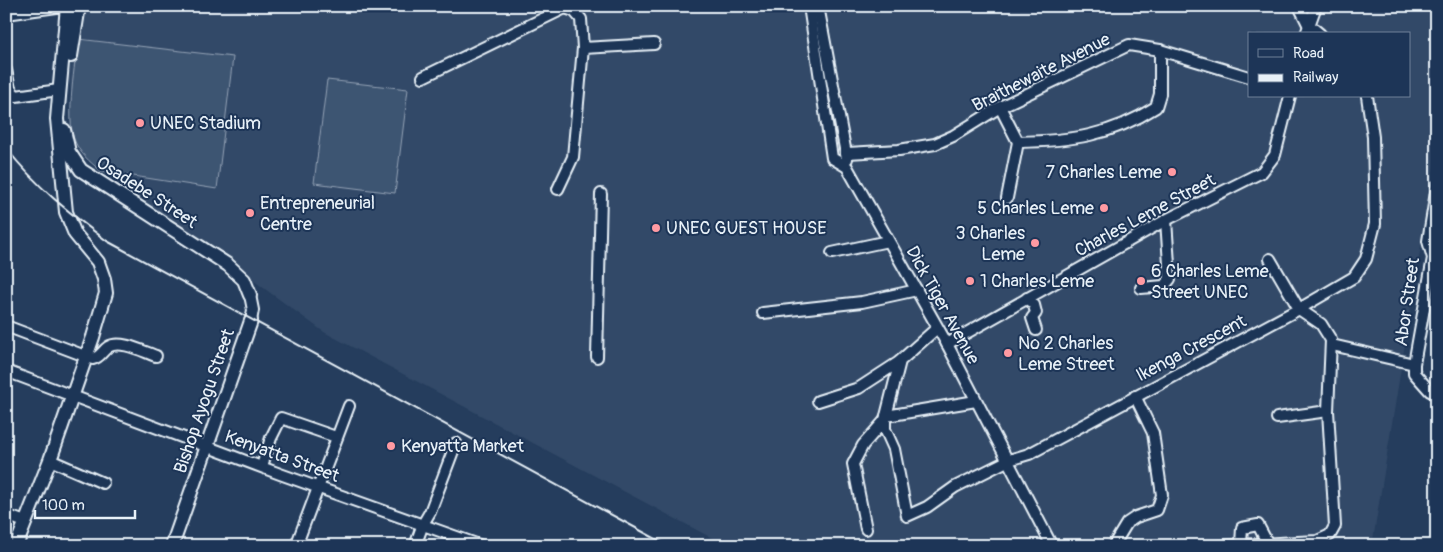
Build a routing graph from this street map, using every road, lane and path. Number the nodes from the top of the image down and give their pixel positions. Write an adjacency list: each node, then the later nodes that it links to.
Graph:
1 (65, 6): 7 (street, Osadebe Street); 15 (main road, Osadebe Street)
2 (79, 6): 23 (main road, Osadebe Street)
3 (809, 6): 24 (street)
4 (818, 6): 22 (street)
5 (1299, 6): 8 (street)
6 (1316, 6): 8 (street)
7 (6, 14)
8 (1307, 29)
9 (654, 44): 10 (street)
10 (583, 48): 13 (street); 26 (street)
11 (1160, 50): 14 (street, Braithewaite Avenue); 18 (street, Braithewaite Avenue); 21 (street)
12 (6, 70): 15 (street)
13 (423, 77)
14 (1248, 77)
15 (59, 90): 23 (main road, Osadebe Street)
16 (1289, 98): 29 (street, Charles Leme Street)
17 (1367, 98): 37 (street, Ikenga Crescent)
18 (1000, 107): 19 (street); 22 (street, Braithewaite Avenue)
19 (1012, 129): 20 (street); 21 (street)
20 (1018, 142): 21 (street); 28 (street)
21 (1036, 142)
22 (848, 153): 24 (street)
23 (65, 158): 35 (main road, Osadebe Street); 45 (main road, Osadebe Street)
24 (848, 168): 30 (street, Dick Tiger Avenue)
25 (1437, 186): 49 (street, Abor Street)
26 (558, 189)
27 (601, 194): 47 (street)
28 (1007, 198)
29 (1166, 220): 33 (street); 36 (street, Charles Leme Street)
30 (888, 241): 31 (street); 34 (street, Dick Tiger Avenue)
31 (832, 253)
32 (1270, 259): 37 (street)
33 (1141, 288)
34 (917, 290): 38 (street); 41 (street, Dick Tiger Avenue)
35 (250, 296): 39 (street, Bishop Ayogu Street)
36 (1027, 298): 42 (street); 43 (street, Charles Leme Street)
37 (1299, 309): 44 (street); 53 (street, Ikenga Crescent)
38 (763, 313)
39 (251, 321): 62 (main road, Bishop Ayogu Street)
40 (6, 326): 45 (street)
41 (937, 328): 43 (street, Dick Tiger Avenue); 48 (street)
42 (1036, 330)
43 (947, 344): 55 (street, Dick Tiger Avenue)
44 (1332, 345): 49 (street); 57 (street)
45 (86, 356): 46 (street); 52 (main road, Osadebe Street)
46 (156, 356)
47 (597, 357)
48 (900, 361): 54 (street); 58 (street)
49 (1414, 364): 51 (street)
50 (6, 371): 52 (street, Kenyatta Street)
51 (1437, 394)
52 (72, 395): 62 (street, Kenyatta Street); 63 (main road, Osadebe Street)
53 (1135, 396): 64 (street, Ikenga Crescent); 80 (street)
54 (818, 401)
55 (976, 401): 58 (street); 64 (street, Dick Tiger Avenue)
56 (349, 406): 60 (street)
57 (1328, 411): 59 (street); 73 (street)
58 (885, 418): 64 (street, Ikenga Crescent); 71 (street)
59 (1277, 418)
60 (336, 437): 65 (street); 67 (street)
61 (456, 443): 70 (street)
62 (208, 446): 65 (street, Kenyatta Street); 75 (main road, Bishop Ayogu Street)
63 (50, 460): 66 (street); 69 (main road, Osadebe Street)
64 (1009, 460): 79 (street, Dick Tiger Avenue)
65 (262, 466): 67 (street, Kenyatta Street)
66 (103, 483)
67 (318, 487): 70 (street, Kenyatta Street); 76 (street)
68 (6, 515): 69 (street)
69 (24, 522): 74 (main road, Osadebe Street)
70 (423, 524): 77 (street); 78 (street, Kenyatta Street)
71 (866, 529)
72 (1241, 544): 73 (street); 73 (street); 81 (street)
73 (1268, 544)
74 (16, 546)
75 (172, 546)
76 (296, 546)
77 (415, 546)
78 (482, 546)
79 (1052, 546)
80 (1113, 546)
81 (1221, 546)

